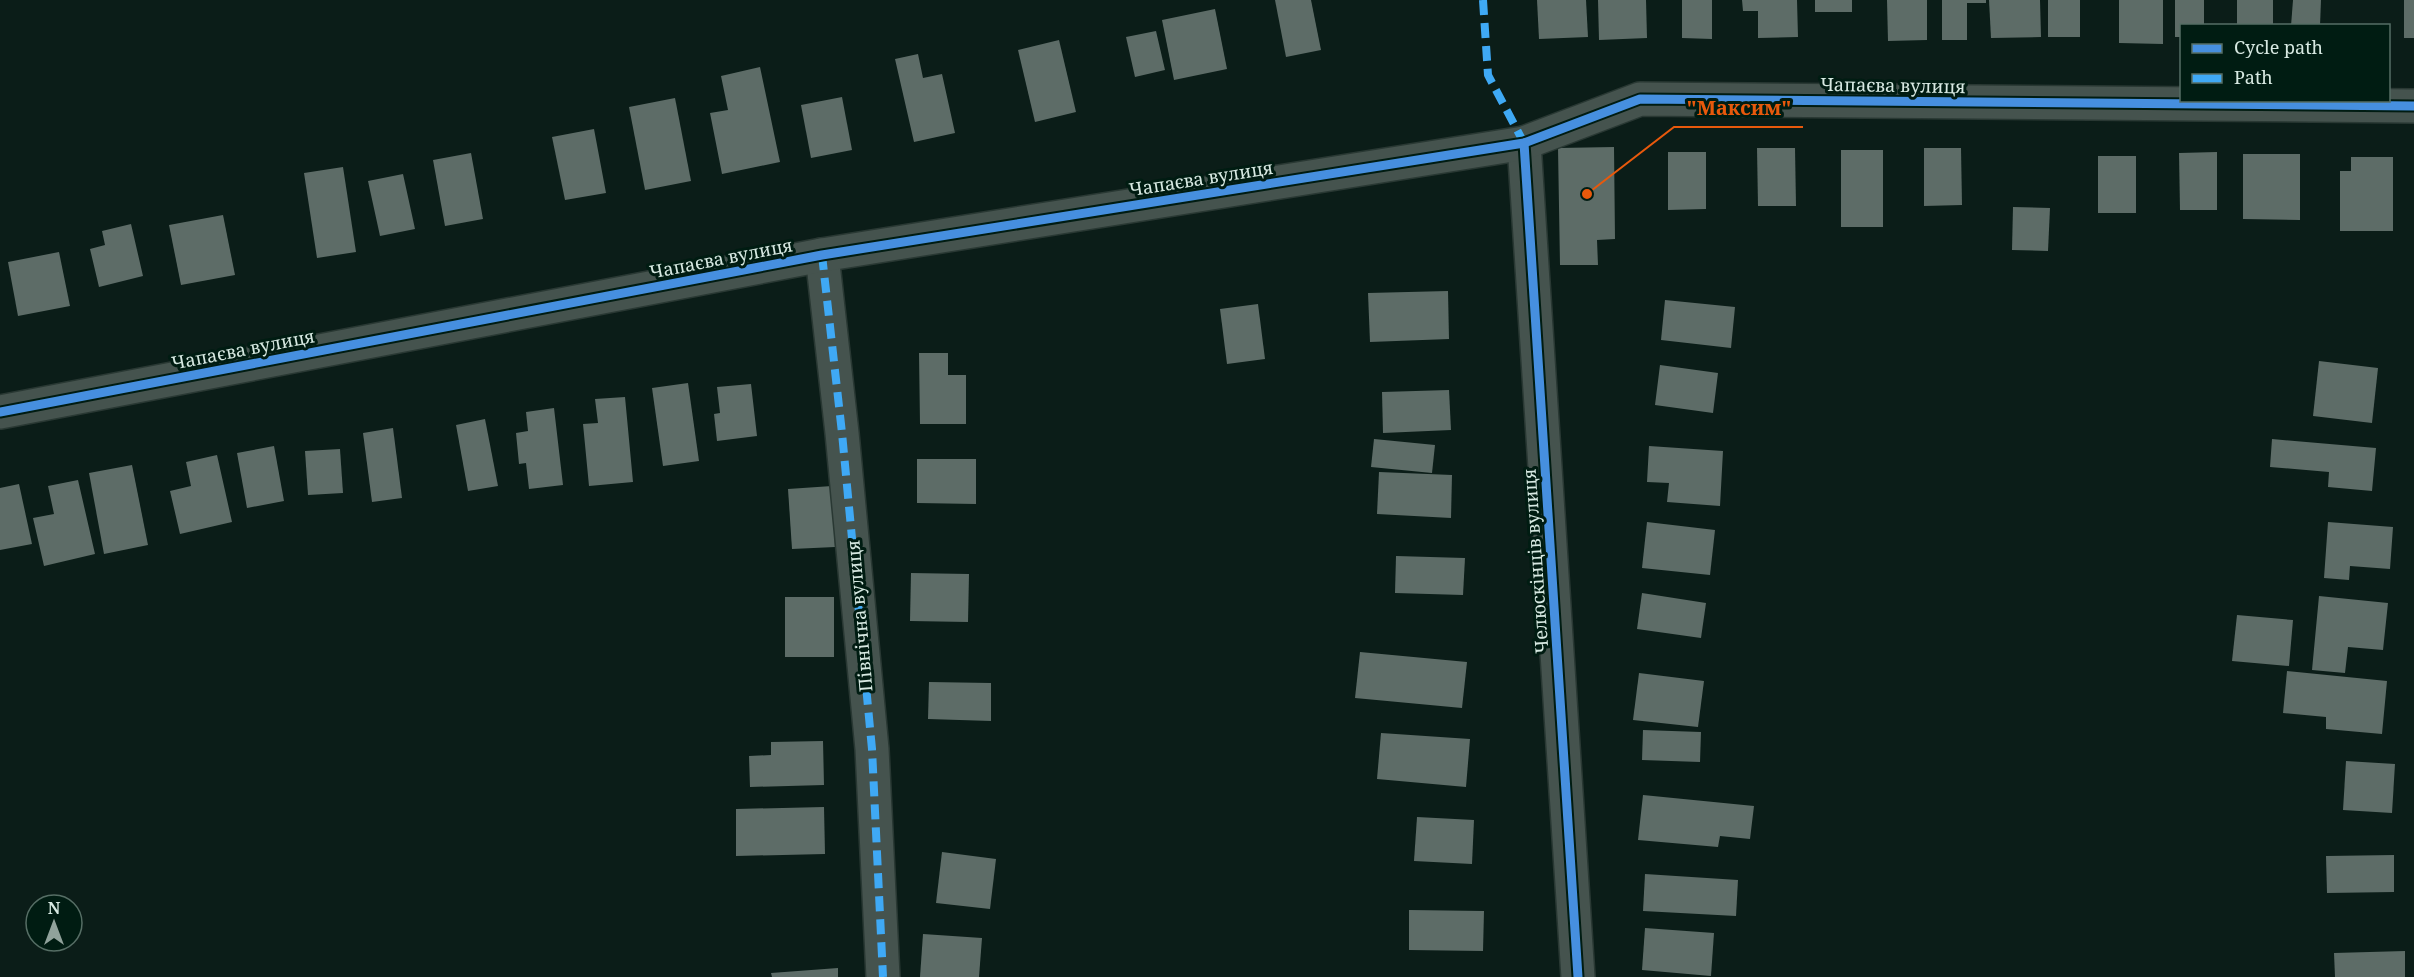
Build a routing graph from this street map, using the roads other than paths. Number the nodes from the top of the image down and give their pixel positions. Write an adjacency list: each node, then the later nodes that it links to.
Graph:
1 (2414, 106): 2 (street, Чапаєва вулиця)
2 (1524, 143): 3 (street, Чапаєва вулиця); 6 (street, Челюскінців вулиця)
3 (822, 255): 4 (street, Чапаєва вулиця); 5 (street, Північна вулиця)
4 (0, 412)
5 (883, 977)
6 (1578, 977)

